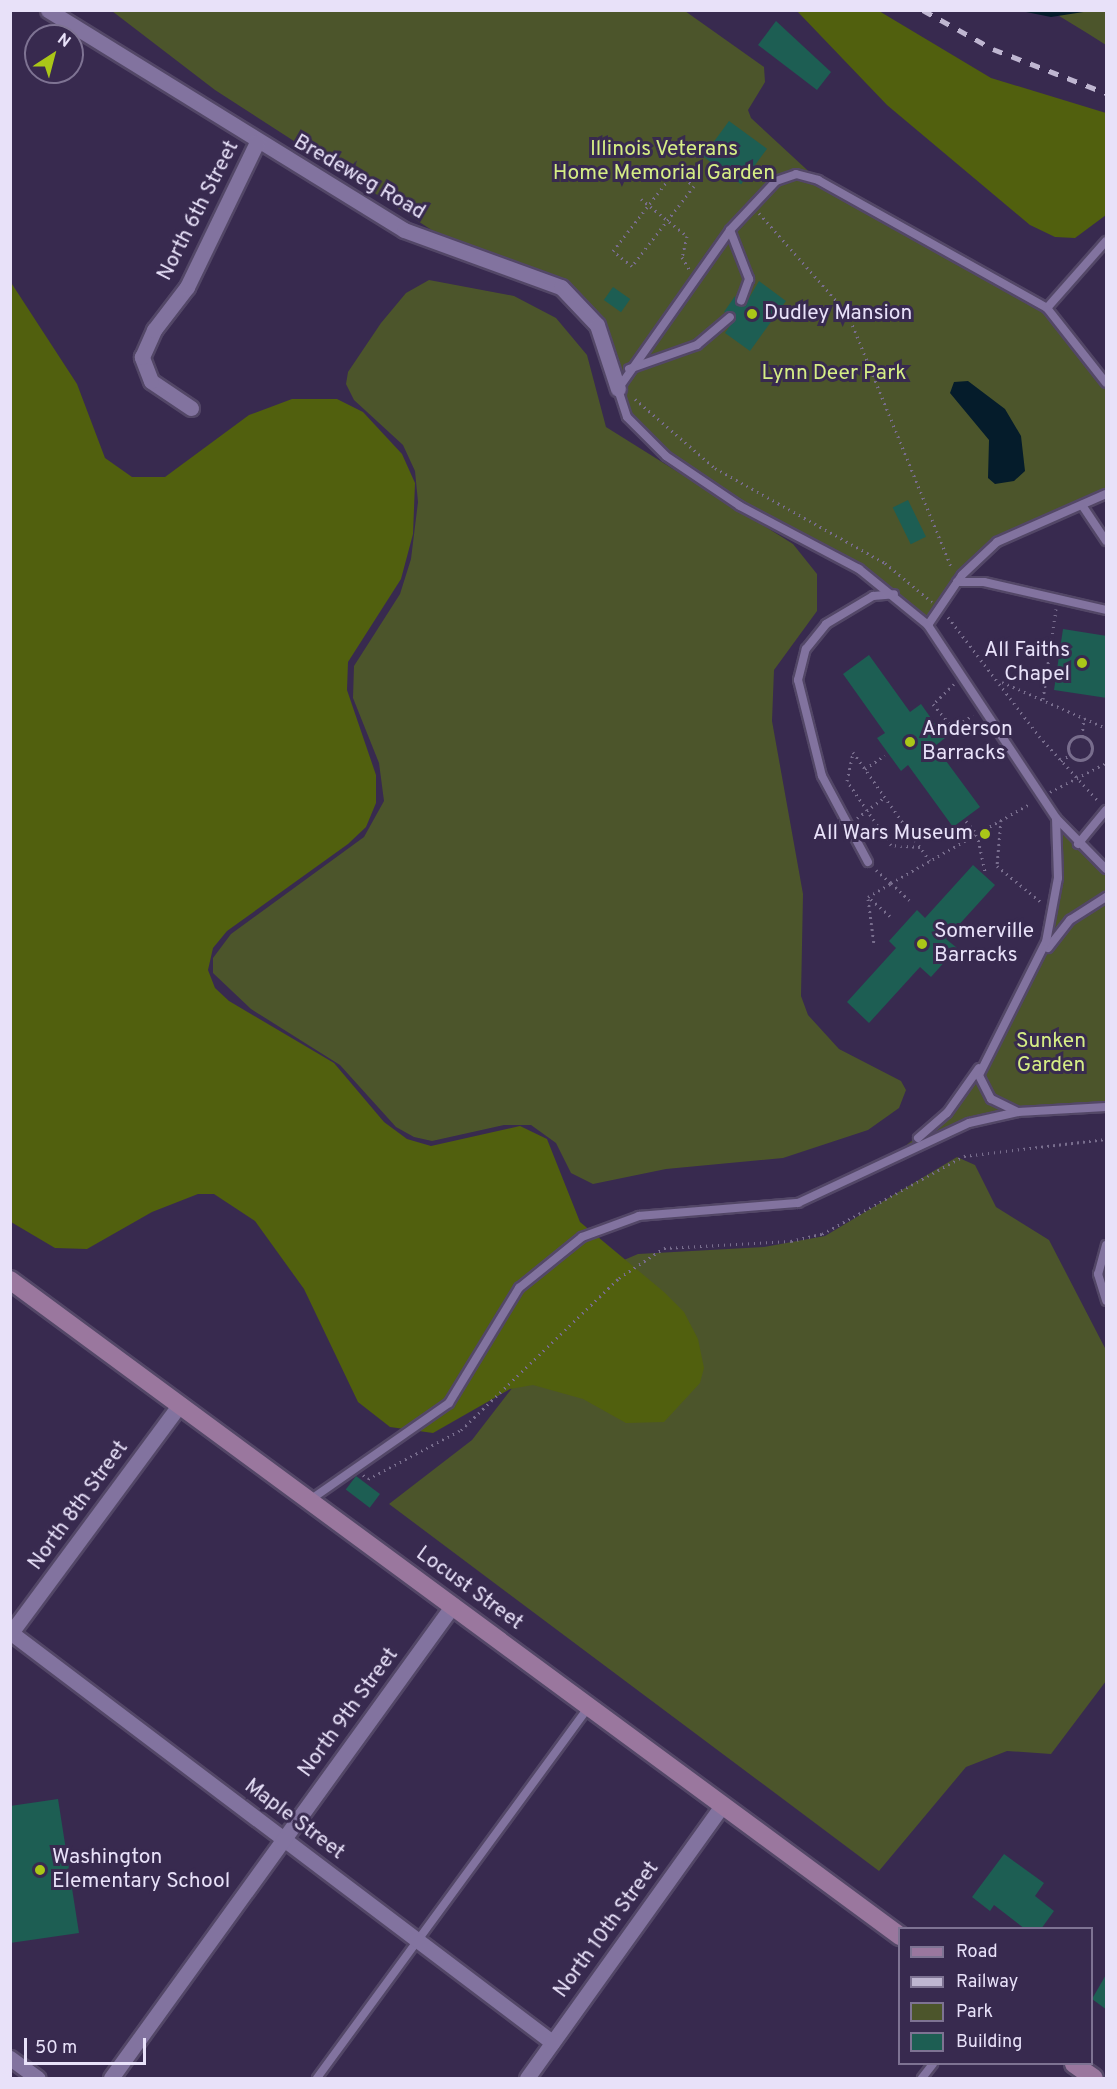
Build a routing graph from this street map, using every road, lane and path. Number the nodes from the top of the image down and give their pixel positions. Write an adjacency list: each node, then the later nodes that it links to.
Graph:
1 (48, 10): 2 (street, Bredeweg Road)
2 (257, 142): 15 (street, Bredeweg Road); 16 (street, North 6th Street)
3 (641, 199): 5 (path)
4 (753, 204): 7 (lane); 11 (lane); 20 (path)
5 (649, 205): 6 (path); 6 (path); 6 (path)
6 (668, 220): 9 (path)
7 (730, 230): 9 (lane); 10 (lane)
8 (1107, 241): 11 (lane)
9 (695, 274): 13 (lane)
10 (741, 301)
11 (1047, 308): 14 (lane)
12 (730, 317): 13 (lane)
13 (629, 369): 15 (lane); 23 (path)
14 (1107, 383)
15 (618, 389): 21 (lane)
16 (191, 408)
17 (1107, 494): 18 (lane)
18 (1082, 505): 19 (lane); 20 (lane)
19 (1107, 541)
20 (957, 582): 22 (lane); 23 (lane)
21 (896, 595): 25 (lane); 50 (lane)
22 (1057, 599): 24 (lane); 28 (path)
23 (940, 608): 25 (lane); 27 (path)
24 (1107, 610)
25 (928, 625): 26 (lane)
26 (965, 676): 29 (lane); 29 (path)
27 (1001, 681): 28 (path); 35 (path)
28 (1043, 699): 30 (path)
29 (984, 707): 40 (lane)
30 (1084, 718): 31 (path); 32 (path)
31 (1107, 728)
32 (1082, 736): 34 (path); 34 (path)
33 (885, 755): 37 (path)
34 (1070, 755): 35 (path)
35 (1061, 761): 38 (path)
36 (1107, 763): 38 (path)
37 (865, 769): 39 (path); 41 (path)
38 (1076, 779): 40 (path); 42 (path)
39 (885, 797): 41 (path); 48 (path)
40 (1041, 798): 43 (lane); 45 (path)
41 (867, 810): 48 (path)
42 (1107, 810): 47 (lane)
43 (1056, 818): 47 (lane); 57 (lane)
44 (966, 820): 46 (path)
45 (1001, 820): 46 (path); 57 (path)
46 (976, 834): 49 (path); 52 (path)
47 (1078, 844): 51 (lane)
48 (920, 847): 49 (path)
49 (930, 861): 53 (path)
50 (868, 862): 53 (path)
51 (1107, 869)
52 (985, 871)
53 (891, 883): 54 (path); 56 (path)
54 (868, 897): 58 (path); 59 (path)
55 (1107, 897): 60 (lane)
56 (909, 900)
57 (1054, 912): 60 (lane)
58 (891, 916)
59 (874, 944)
60 (1039, 959): 61 (lane)
61 (981, 1065): 63 (lane); 65 (lane)
62 (1107, 1107): 63 (lane)
63 (1018, 1112): 65 (lane)
64 (1107, 1139): 70 (path)
65 (895, 1154): 70 (lane)
66 (1107, 1245): 68 (lane)
67 (10, 1280): 69 (street, Locust Street)
68 (1107, 1301)
69 (180, 1404): 71 (street, Locust Street); 73 (street, North 8th Street)
70 (352, 1467): 71 (lane)
71 (310, 1500): 72 (street, Locust Street)
72 (453, 1605): 74 (street, Locust Street); 76 (street, North 9th Street)
73 (11, 1633): 76 (street, Maple Street)
74 (590, 1706): 75 (street, Locust Street); 78 (lane)
75 (723, 1806): 77 (street, Locust Street); 79 (street, North 10th Street)
76 (284, 1838): 78 (street, Maple Street); 84 (street, North 9th Street)
77 (898, 1935)
78 (417, 1939): 79 (street, Maple Street); 85 (lane)
79 (552, 2042): 86 (street, North 10th Street)
80 (10, 2058): 83 (street)
81 (932, 2065): 87 (lane)
82 (1075, 2065): 88 (street)
83 (38, 2079)
84 (111, 2079)
85 (317, 2079)
86 (527, 2079)
87 (922, 2079)
88 (1094, 2079)

